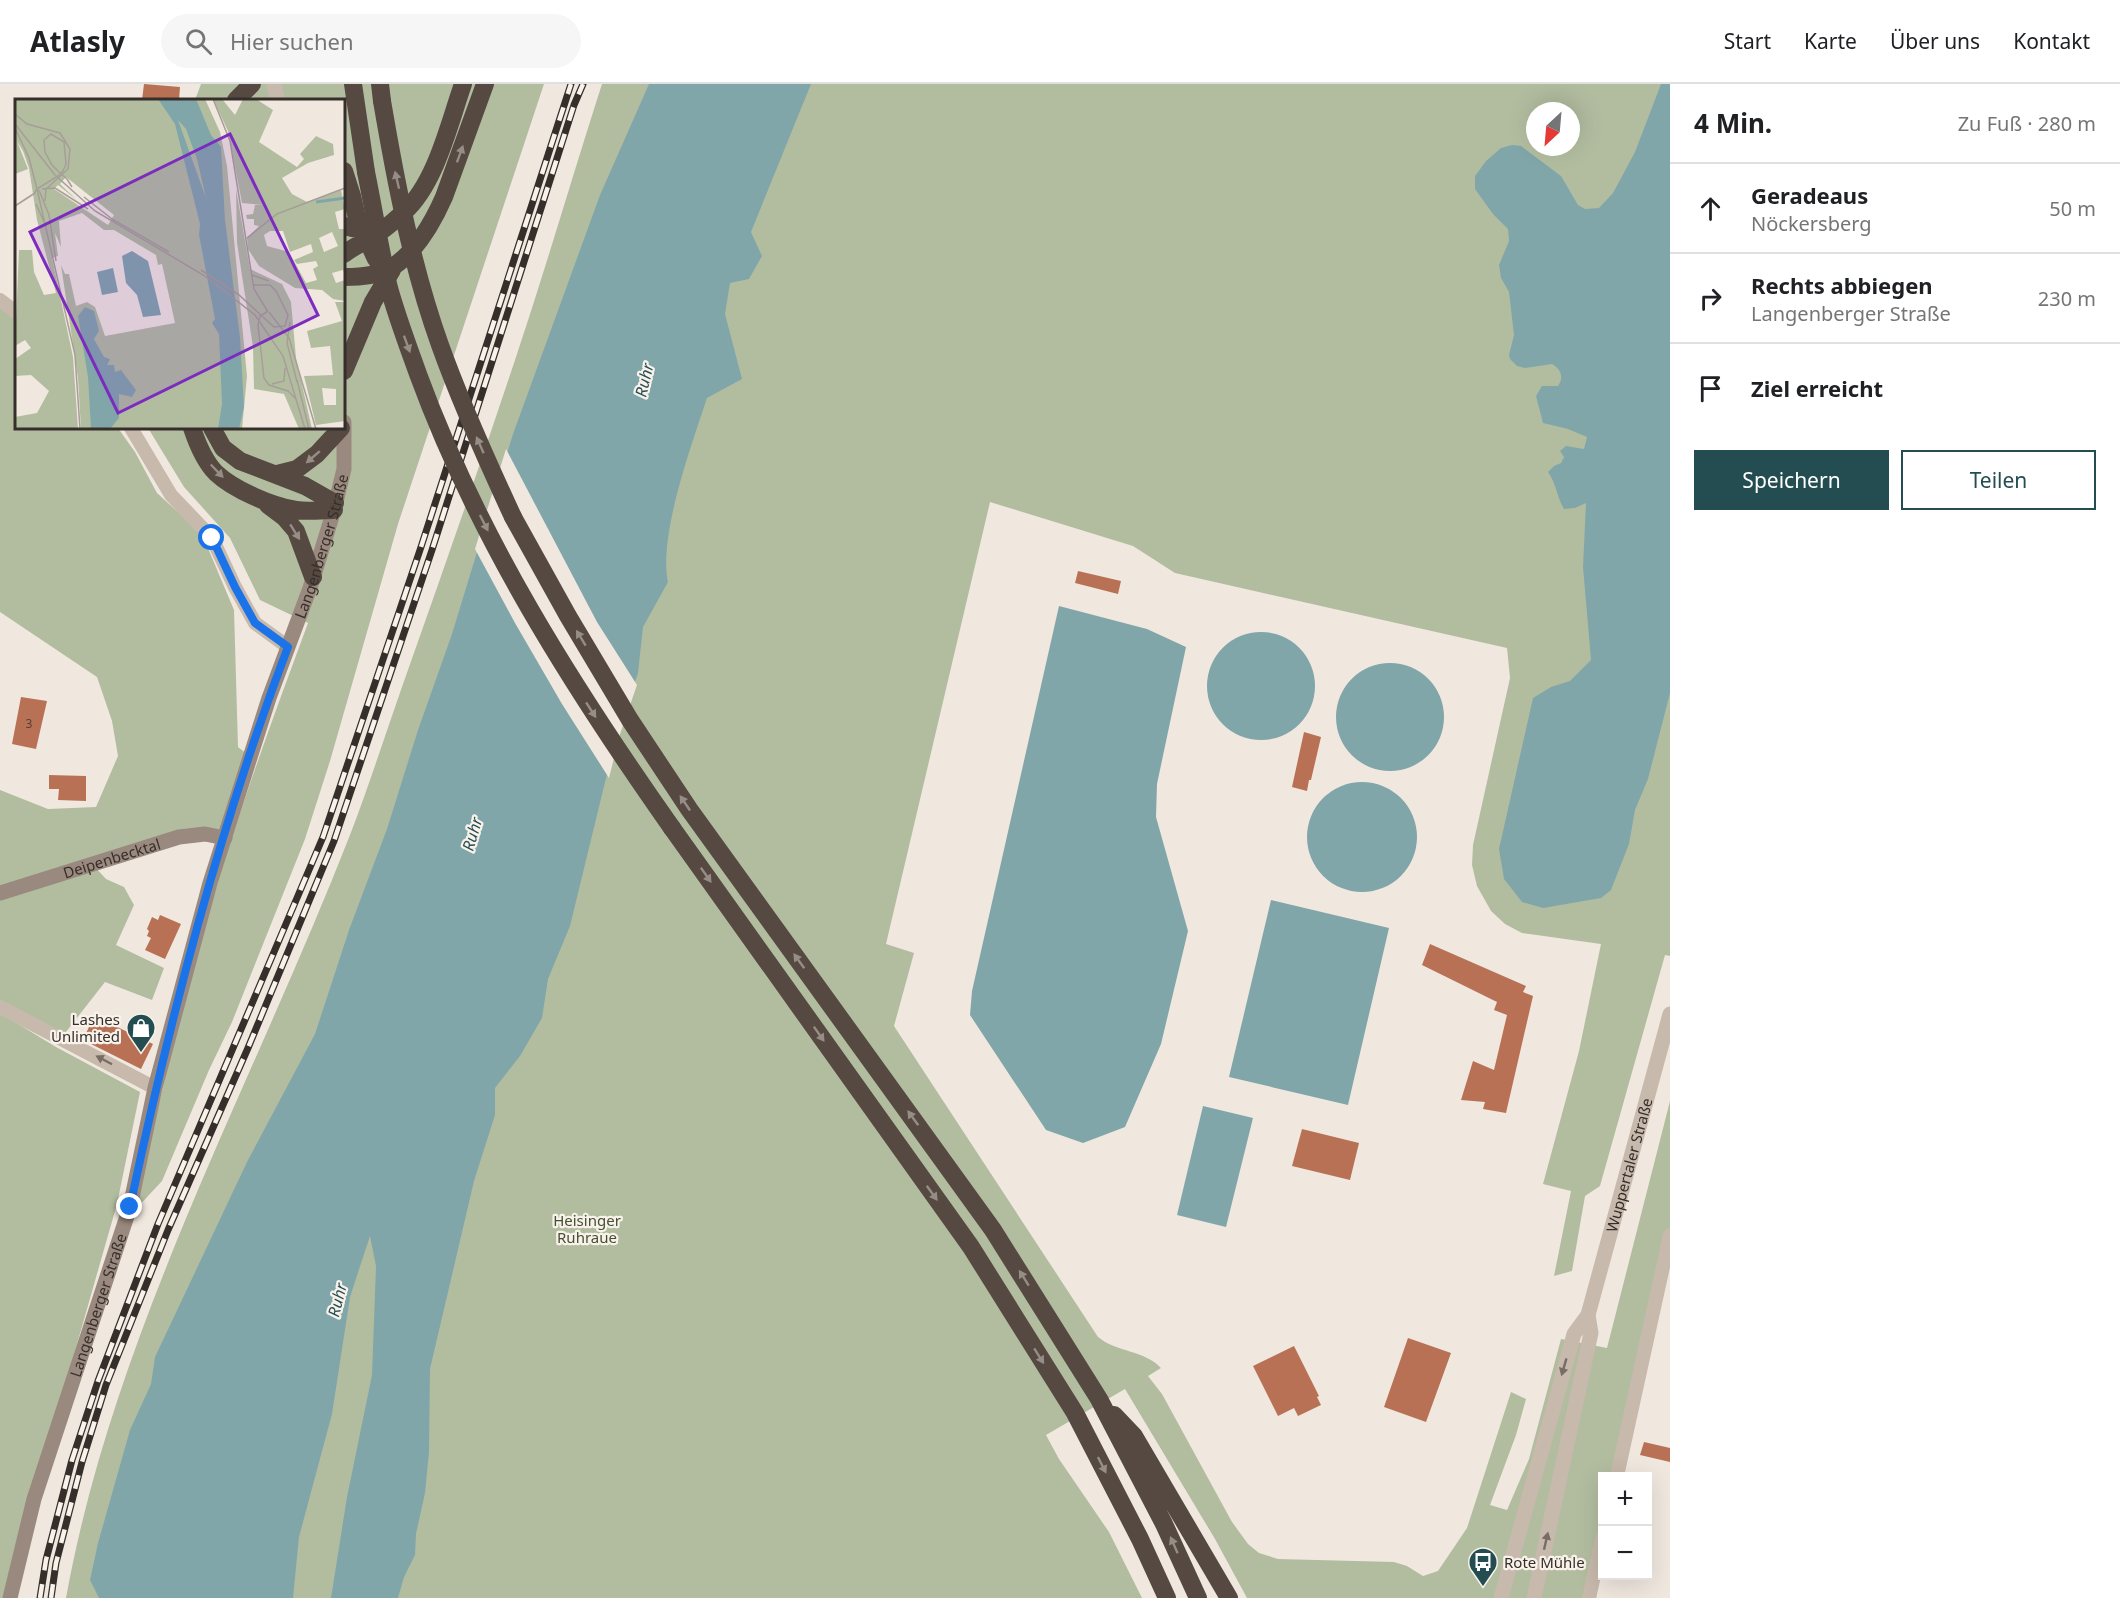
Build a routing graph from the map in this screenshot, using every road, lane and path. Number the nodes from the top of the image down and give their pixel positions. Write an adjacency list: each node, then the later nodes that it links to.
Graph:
1 (273, 84): 6 (street)
2 (354, 84): 13 (highway, bridge)
3 (463, 84): 9 (highway)
4 (485, 84): 11 (highway, one-way to 4)
5 (381, 93): 34 (highway, one-way to 5, bridge)
6 (277, 99)
7 (345, 174): 13 (highway, bridge)
8 (345, 226): 9 (highway)
9 (377, 234): 10 (highway)
10 (345, 253)
11 (393, 267): 12 (highway); 16 (highway)
12 (345, 277)
13 (389, 288): 39 (highway, one-way to 39, bridge)
14 (0, 300): 15 (street)
15 (15, 311)
16 (345, 369)
17 (132, 429): 26 (street)
18 (192, 429): 23 (highway, one-way to 23)
19 (213, 429): 22 (highway)
20 (339, 429): 22 (highway, one-way to 22)
21 (343, 429): 24 (main road, Langenberger Straße)
22 (277, 474): 24 (highway)
23 (260, 498): 24 (highway); 25 (highway, one-way to 25)
24 (334, 507): 25 (main road, Langenberger Straße)
25 (313, 577): 26 (main road, Langenberger Straße)
26 (288, 647): 27 (main road, Langenberger Straße)
27 (225, 838): 28 (main road, Deipenbecktal); 31 (main road, Langenberger Straße)
28 (0, 893)
29 (0, 1007): 31 (street, one-way to 29)
30 (1670, 1014): 33 (street, Wuppertaler Straße)
31 (155, 1088): 38 (main road, Langenberger Straße)
32 (1670, 1235): 35 (street)
33 (1588, 1315): 37 (street, Wuppertaler Straße, one-way to 33); 42 (street, Wuppertaler Straße, one-way to 42)
34 (1099, 1399): 40 (highway, one-way to 34); 41 (highway)
35 (1618, 1472)
36 (1598, 1557): 45 (street)
37 (1540, 1565): 43 (street, Wuppertaler Straße); 44 (street)
38 (10, 1598)
39 (1167, 1598)
40 (1198, 1598)
41 (1229, 1598)
42 (1501, 1598)
43 (1534, 1598)
44 (1545, 1598)
45 (1589, 1598)

